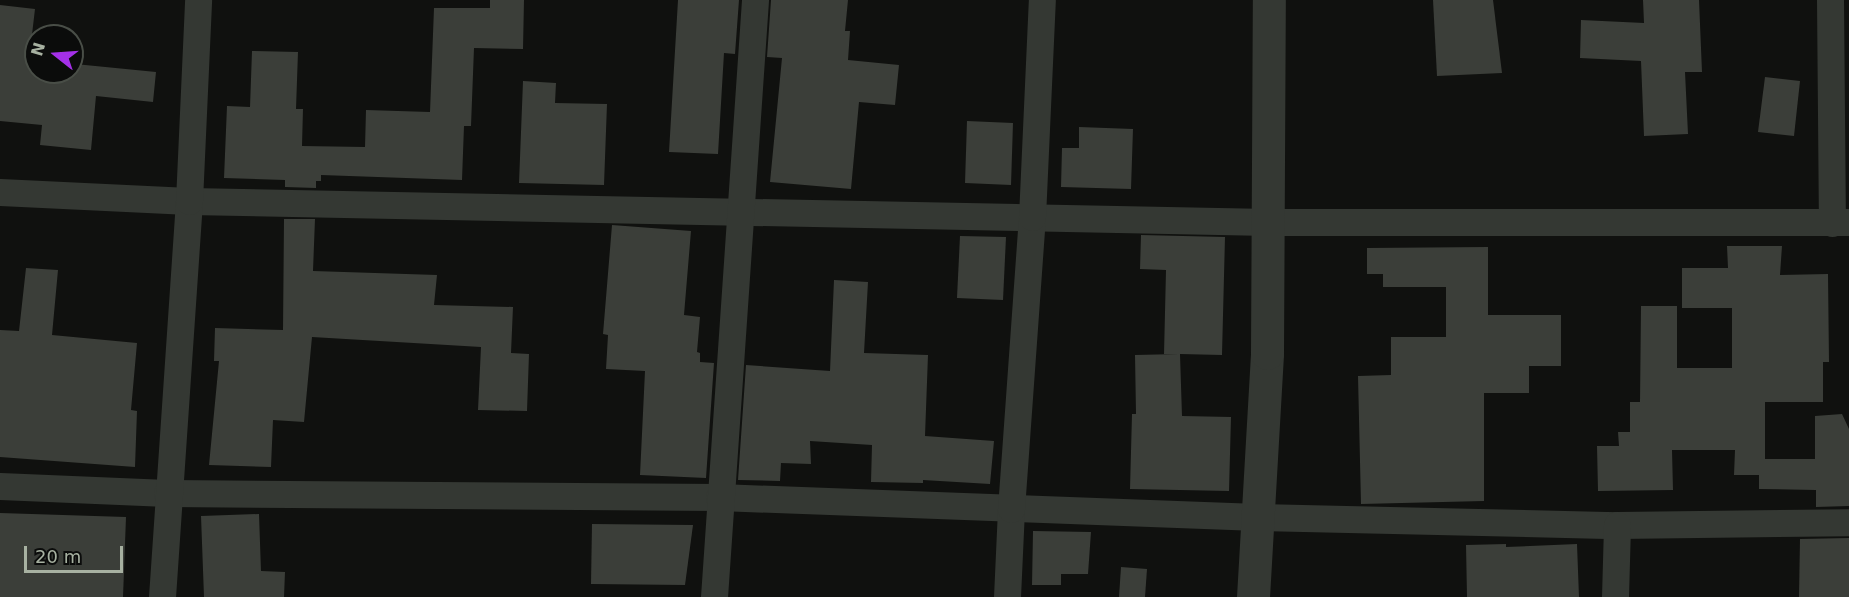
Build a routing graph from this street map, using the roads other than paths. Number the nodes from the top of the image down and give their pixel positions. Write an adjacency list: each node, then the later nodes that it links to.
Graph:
1 (198, 0): 7 (street)
2 (755, 0): 8 (street)
3 (1042, 0): 9 (street)
4 (1269, 0): 10 (street)
5 (1830, 0): 11 (street)
6 (0, 192): 7 (street)
7 (189, 201): 8 (street); 13 (street)
8 (741, 212): 9 (street); 14 (street)
9 (1032, 217): 10 (street); 15 (street)
10 (1269, 222): 11 (street); 16 (street)
11 (1841, 222)
12 (0, 486): 13 (street)
13 (167, 493): 14 (street); 19 (street)
14 (719, 497): 15 (street); 20 (street)
15 (1011, 509): 16 (street); 21 (street)
16 (1258, 517): 18 (street); 22 (street)
17 (1849, 522): 18 (street)
18 (1617, 525): 23 (street)
19 (162, 597)
20 (714, 597)
21 (1007, 597)
22 (1253, 597)
23 (1615, 597)

